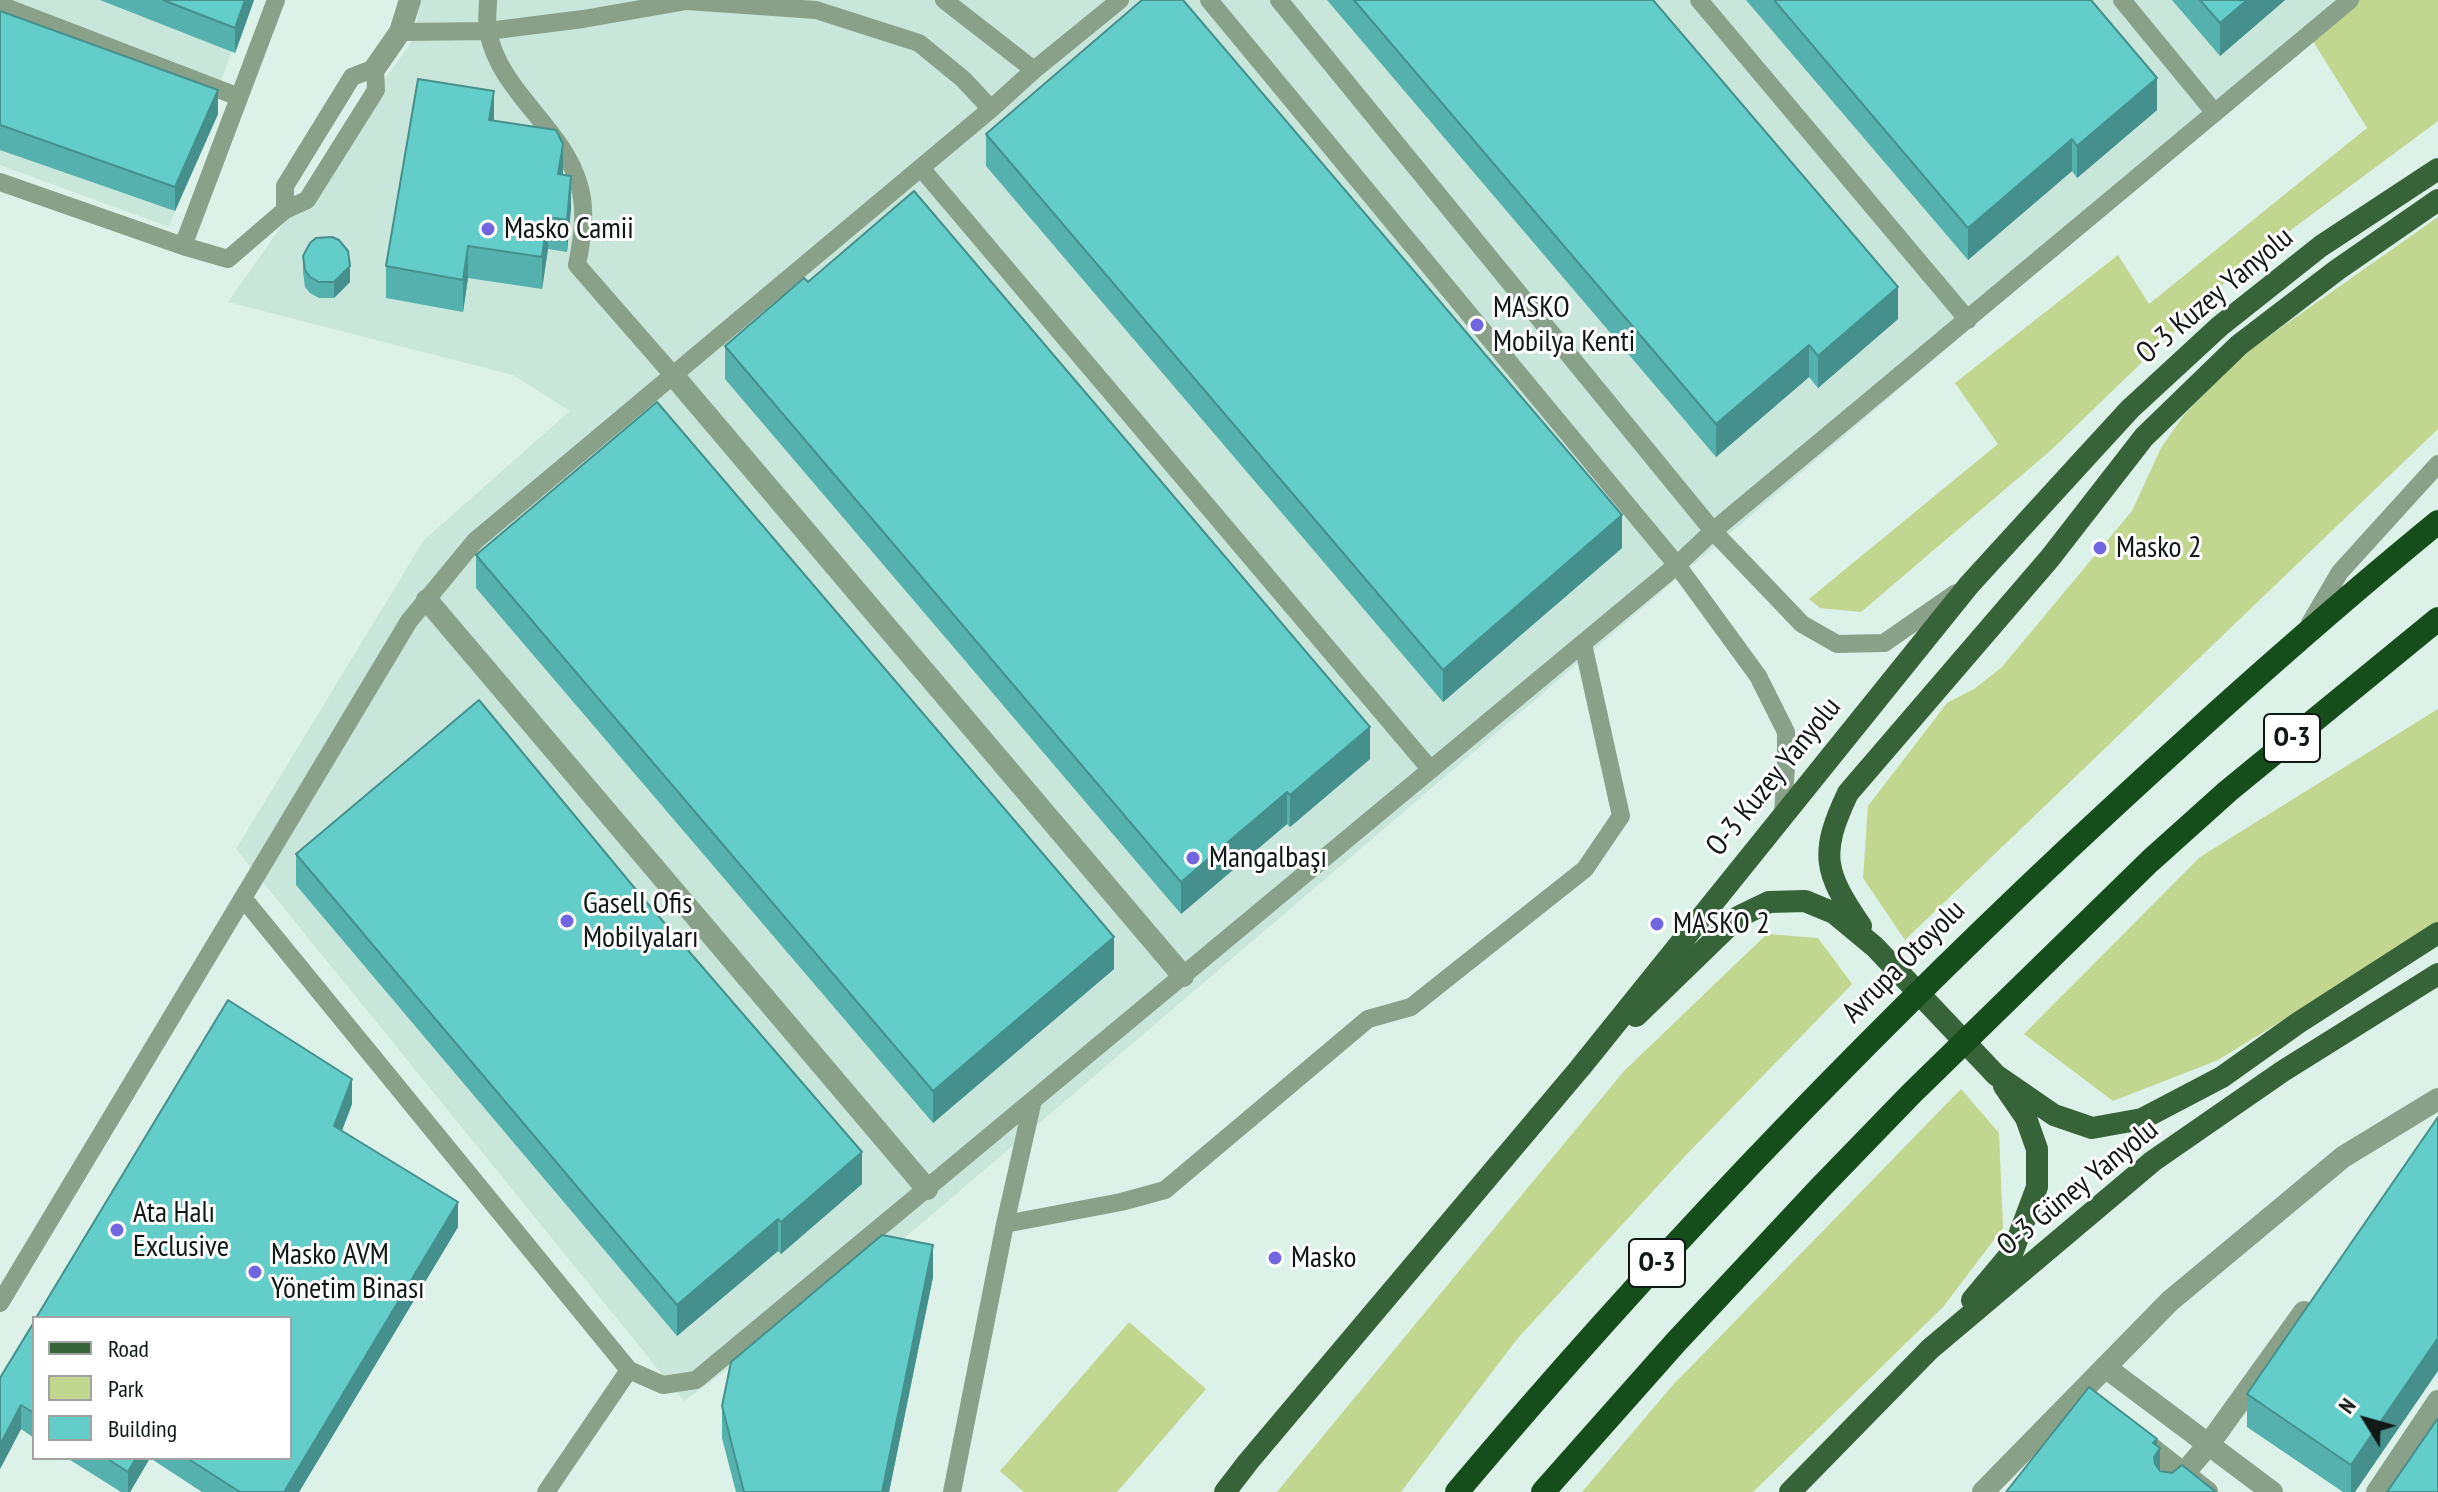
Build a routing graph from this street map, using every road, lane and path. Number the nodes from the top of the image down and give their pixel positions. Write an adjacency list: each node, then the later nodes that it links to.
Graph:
1 (276, 0): 16 (lane)
2 (410, 0): 13 (street)
3 (488, 0): 12 (lane)
4 (944, 0): 15 (lane)
5 (1120, 0): 15 (lane)
6 (1209, 0): 30 (lane)
7 (1279, 0): 29 (lane)
8 (1699, 0): 25 (lane)
9 (2122, 0): 18 (lane)
10 (2350, 0): 18 (lane)
11 (0, 5): 16 (lane)
12 (488, 31): 13 (lane); 17 (lane); 26 (lane)
13 (400, 32): 14 (street)
14 (375, 68): 23 (lane); 23 (lane)
15 (1034, 70): 17 (lane)
16 (239, 97): 24 (lane)
17 (991, 109): 19 (lane)
18 (2215, 113): 25 (lane)
19 (921, 168): 26 (lane); 36 (lane)
20 (2438, 169): 31 (main road, O-3 Kuzey Yanyolu)
21 (0, 182): 24 (lane)
22 (2438, 200): 40 (main road, O-3 Kuzey Yanyolu)
23 (285, 210): 24 (lane)
24 (183, 246)
25 (1968, 320): 29 (lane)
26 (673, 375): 32 (lane); 42 (street)
27 (2438, 464): 34 (lane)
28 (2438, 522): 34 (highway, Avrupa Otoyolu / O-3)
29 (1713, 531): 30 (lane); 31 (lane)
30 (1677, 565): 35 (lane); 37 (lane)
31 (1969, 585): 37 (main road, O-3 Kuzey Yanyolu)
32 (427, 600): 38 (lane); 47 (street)
33 (2438, 619): 62 (highway, O-3)
34 (2304, 635): 61 (highway, Avrupa Otoyolu / O-3)
35 (1583, 644): 36 (lane); 48 (lane)
36 (1431, 770): 42 (lane)
37 (1783, 814): 43 (main road, O-3 Kuzey Yanyolu)
38 (243, 898): 50 (lane); 53 (lane)
39 (2438, 933): 44 (main road, O-3 Güney Yanyolu)
40 (1875, 947): 43 (main road); 44 (main road, O-3 Güney Yanyolu)
41 (2438, 974): 51 (main road, O-3 Güney Yanyolu)
42 (1183, 976): 46 (lane)
43 (1580, 1068): 60 (main road, O-3 Kuzey Yanyolu)
44 (1996, 1075): 51 (main road)
45 (2438, 1099): 52 (street)
46 (1033, 1100): 47 (lane); 48 (lane)
47 (927, 1189): 53 (lane)
48 (1005, 1224): 59 (lane)
49 (2319, 1291): 56 (street)
50 (0, 1303)
51 (1930, 1349): 63 (main road, O-3 Güney Yanyolu)
52 (2105, 1367): 56 (street); 64 (street)
53 (629, 1370): 58 (lane)
54 (2438, 1401): 68 (street)
55 (2126, 1429): 57 (street)
56 (2209, 1444): 57 (street); 67 (street)
57 (2184, 1473): 65 (street); 66 (street)
58 (546, 1492)
59 (952, 1492)
60 (1225, 1492)
61 (1457, 1492)
62 (1543, 1492)
63 (1790, 1492)
64 (1983, 1492)
65 (2168, 1492)
66 (2207, 1492)
67 (2272, 1492)
68 (2377, 1492)

